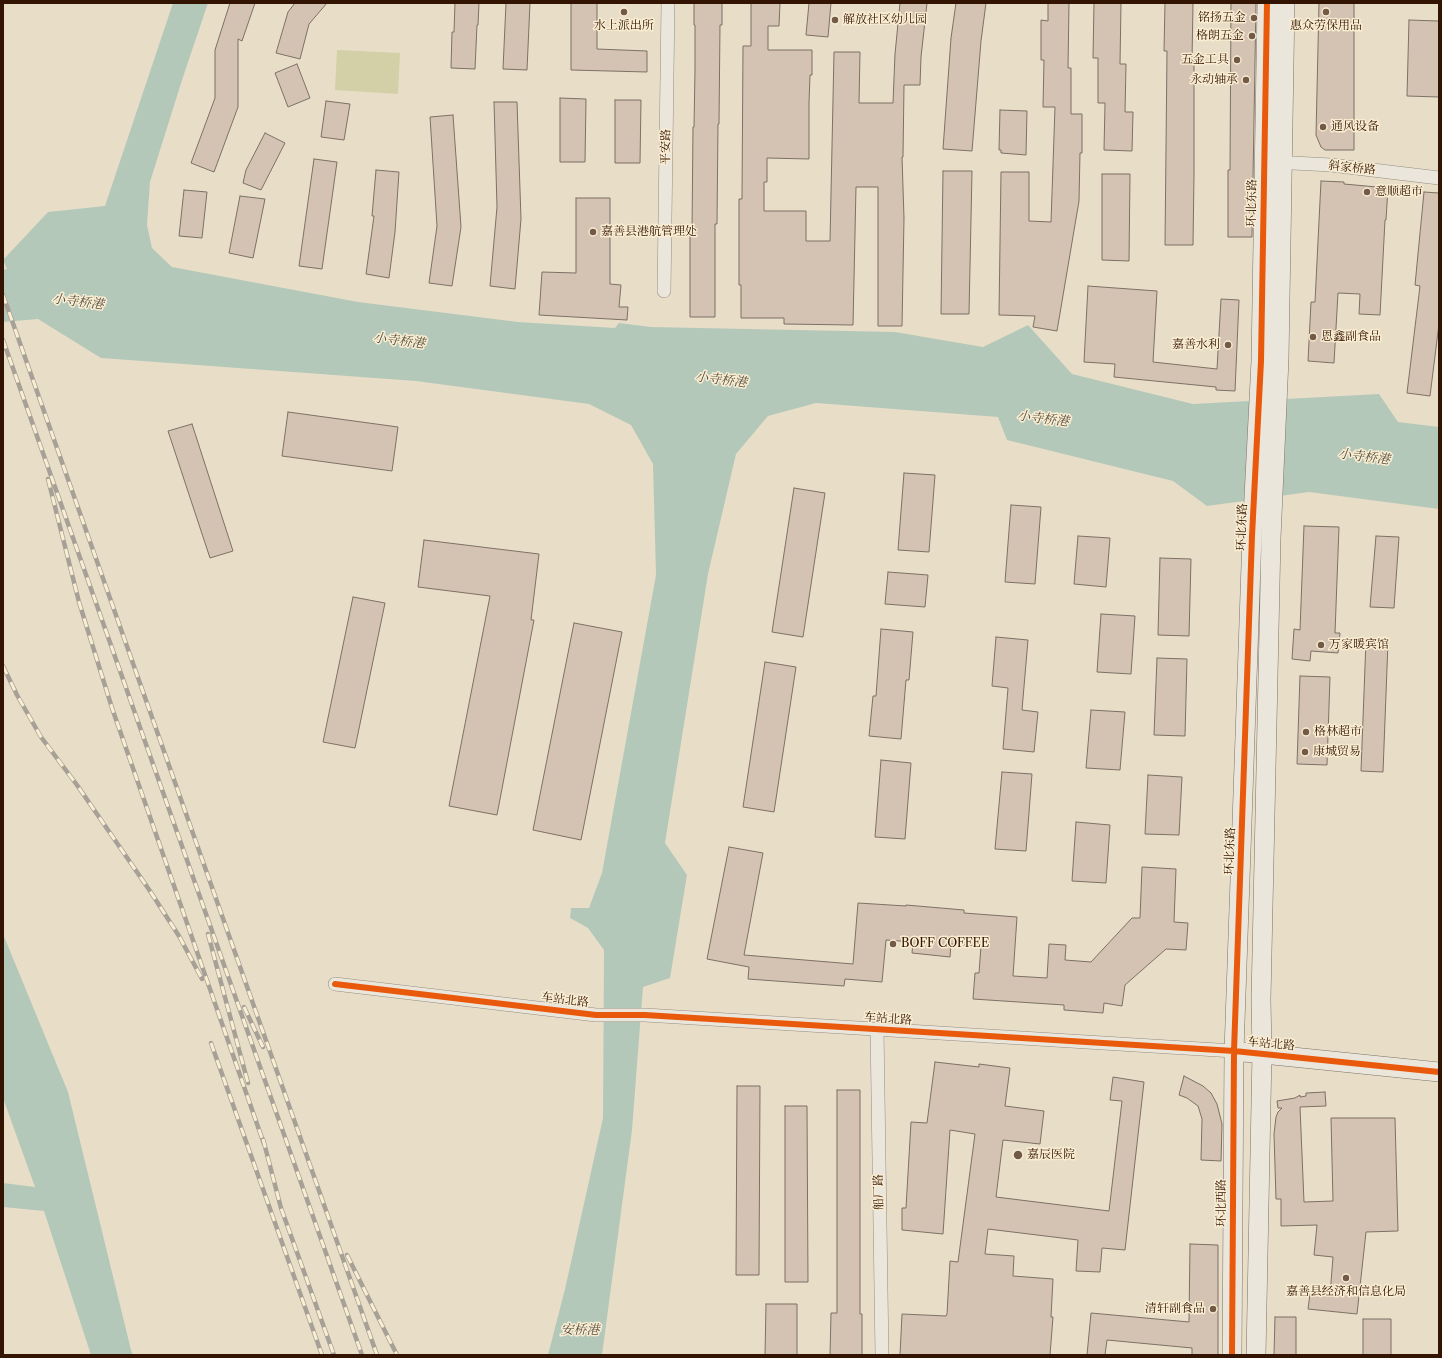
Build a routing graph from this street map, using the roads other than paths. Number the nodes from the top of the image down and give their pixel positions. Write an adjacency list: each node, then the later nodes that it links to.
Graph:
1 (668, 3): 6 (street, 平安路)
2 (1267, 3): 4 (street, 环北东路)
3 (1285, 3): 4 (street, 环北东路)
4 (1273, 162): 5 (street, 斜家桥路); 7 (street, 环北东路)
5 (1439, 178)
6 (664, 291)
7 (1270, 360): 10 (street, 环北东路); 11 (street, 环北东路)
8 (335, 984): 9 (street, 车站北路)
9 (877, 1029): 10 (street, 车站北路); 13 (street, 船厂路)
10 (1234, 1052): 11 (street, 车站北路); 14 (street, 环北西路)
11 (1262, 1053): 12 (street, 车站北路); 15 (street)
12 (1439, 1072)
13 (882, 1355)
14 (1232, 1355)
15 (1256, 1355)

